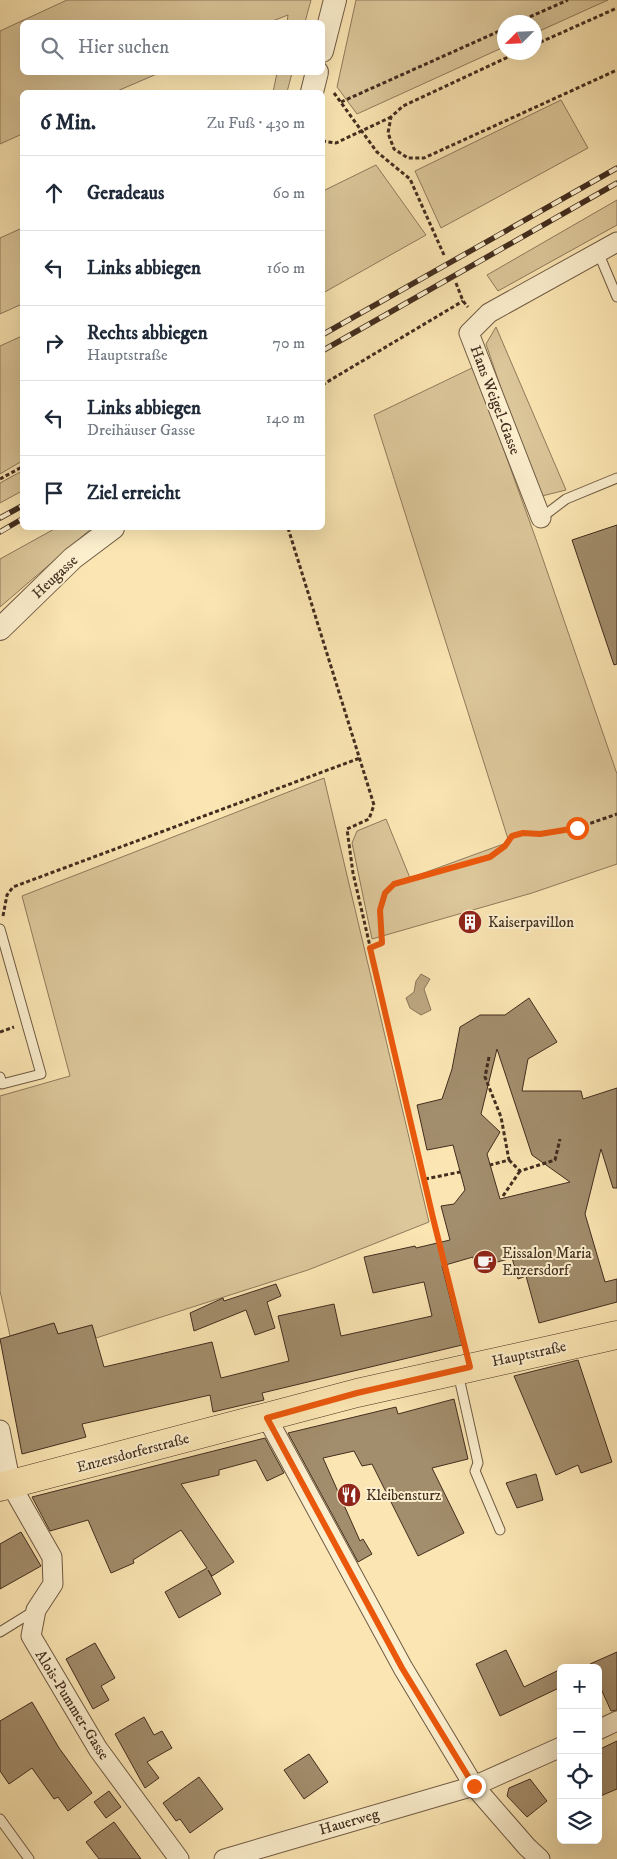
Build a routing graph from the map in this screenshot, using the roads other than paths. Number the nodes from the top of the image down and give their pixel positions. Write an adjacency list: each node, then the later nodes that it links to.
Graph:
1 (335, 0): 2 (street)
2 (325, 39)
3 (318, 75): 4 (street)
4 (322, 90)
5 (617, 242): 6 (street, Hans Weigel-Gasse)
6 (598, 252): 7 (lane); 9 (street, Hans Weigel-Gasse)
7 (617, 297)
8 (617, 478): 9 (lane)
9 (540, 518)
10 (110, 530): 11 (street, Heugasse)
11 (0, 630)
12 (0, 929): 13 (lane)
13 (0, 1077)
14 (617, 1335): 15 (main road, Hauptstraße)
15 (464, 1368): 16 (main road, Hauptstraße); 19 (lane)
16 (267, 1418): 18 (main road, Enzersdorferstraße); 25 (street)
17 (0, 1430): 18 (street, Alois-Pummer-Gasse)
18 (5, 1486): 20 (street, Alois-Pummer-Gasse)
19 (500, 1530)
20 (36, 1610): 21 (lane); 28 (street, Alois-Pummer-Gasse)
21 (0, 1632)
22 (617, 1721): 23 (street)
23 (602, 1728)
24 (557, 1749): 25 (street, Hauerweg)
25 (474, 1786): 29 (street, Hauerweg); 30 (street)
26 (0, 1819): 27 (lane)
27 (29, 1859)
28 (179, 1859)
29 (224, 1859)
30 (540, 1859)

